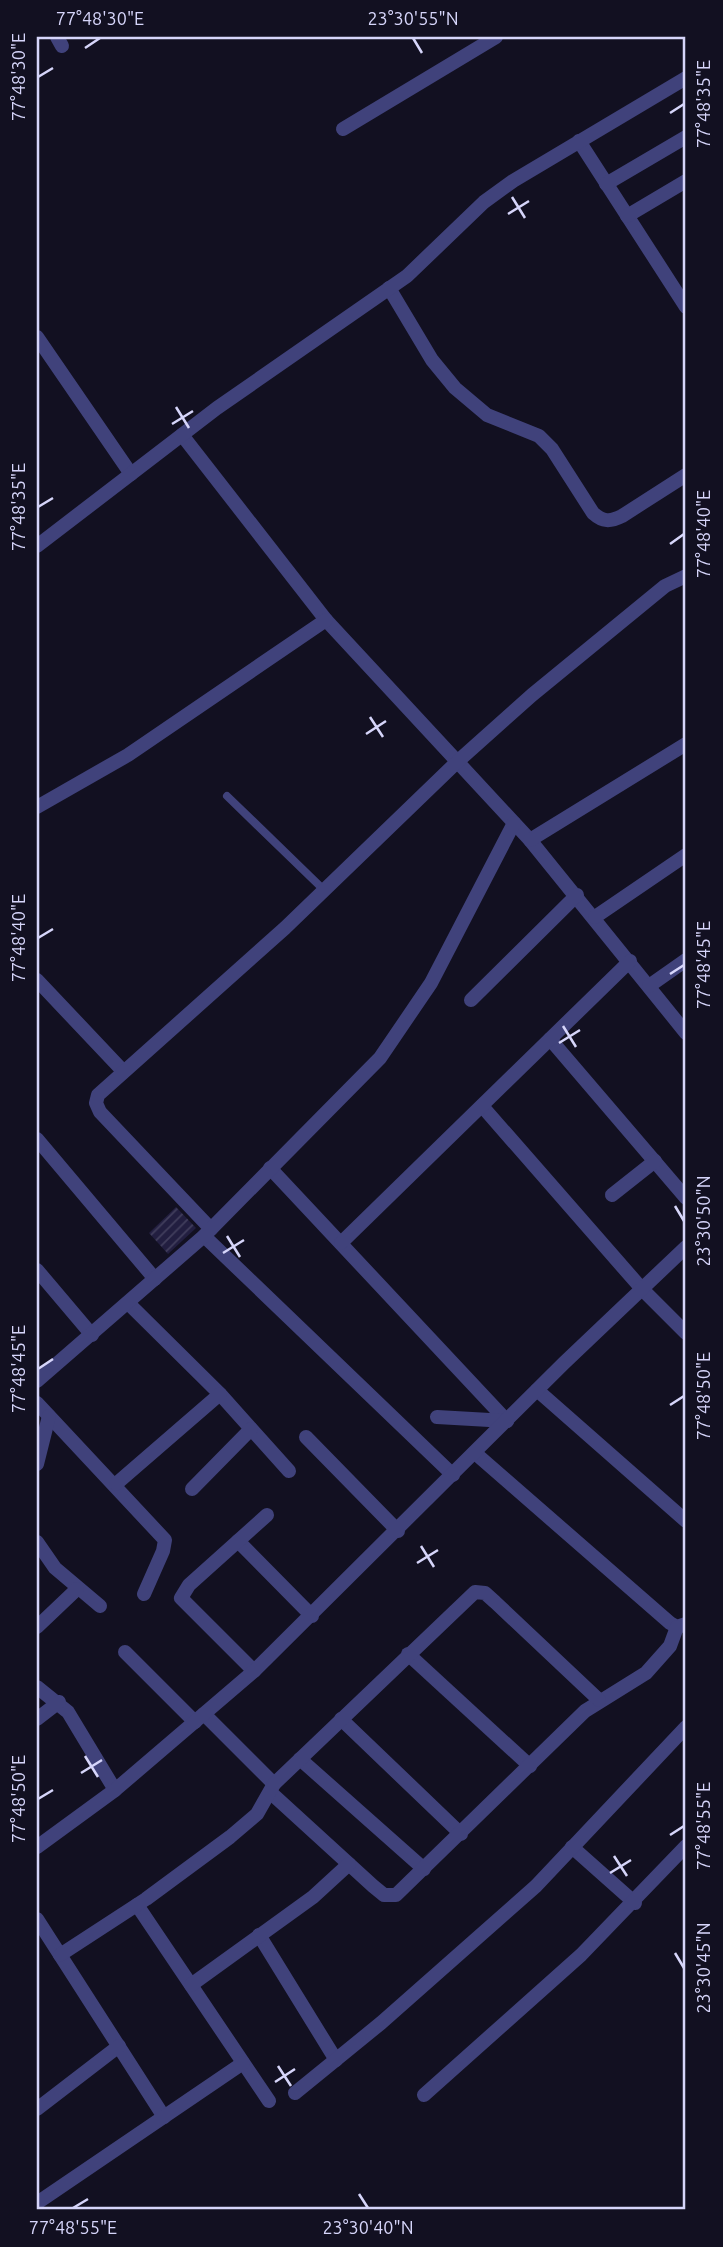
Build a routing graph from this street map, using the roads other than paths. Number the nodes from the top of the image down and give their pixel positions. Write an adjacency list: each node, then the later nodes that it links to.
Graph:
1 (496, 37): 3 (street)
2 (686, 78): 5 (street)
3 (342, 130)
4 (686, 137): 7 (street)
5 (579, 141): 7 (street); 9 (street)
6 (686, 181): 8 (street)
7 (607, 184): 8 (street)
8 (627, 216): 10 (street)
9 (389, 288): 12 (street); 14 (street)
10 (686, 307)
11 (37, 337): 13 (street)
12 (182, 435): 13 (street); 17 (street)
13 (131, 474): 15 (street)
14 (686, 475)
15 (37, 545)
16 (686, 576): 19 (street)
17 (326, 620): 19 (street); 21 (street)
18 (686, 744): 23 (street)
19 (457, 762): 22 (street); 25 (street)
20 (227, 796): 25 (lane)
21 (37, 807)
22 (514, 823): 23 (street); 39 (street)
23 (530, 840): 26 (street)
24 (686, 855): 27 (street)
25 (324, 890): 35 (street)
26 (577, 895): 27 (street); 32 (street)
27 (595, 917): 29 (street)
28 (686, 960): 31 (street)
29 (630, 961): 31 (street); 34 (street)
30 (37, 980): 35 (street)
31 (649, 986): 33 (street)
32 (471, 1000)
33 (686, 1033)
34 (550, 1039): 36 (street); 38 (street)
35 (123, 1071): 42 (street)
36 (482, 1105): 43 (street); 47 (street)
37 (38, 1142): 46 (street)
38 (655, 1161): 40 (street); 41 (street)
39 (270, 1168): 42 (street); 43 (street)
40 (612, 1195)
41 (686, 1198)
42 (207, 1233): 46 (street); 63 (street)
43 (341, 1244): 57 (street)
44 (686, 1247): 47 (street)
45 (37, 1270): 50 (street)
46 (155, 1279): 48 (street)
47 (642, 1289): 49 (street); 52 (street)
48 (128, 1304): 50 (street); 53 (street)
49 (686, 1333)
50 (92, 1335): 51 (street)
51 (37, 1381)
52 (537, 1390): 57 (street); 67 (street)
53 (220, 1394): 58 (street); 64 (street)
54 (37, 1403): 55 (street)
55 (49, 1416): 61 (street); 64 (street)
56 (437, 1417): 57 (street)
57 (507, 1421): 60 (street)
58 (251, 1429): 62 (street); 65 (street)
59 (306, 1437): 68 (street)
60 (475, 1453): 63 (street); 75 (street)
61 (37, 1464)
62 (289, 1471)
63 (453, 1475): 68 (street)
64 (116, 1484): 72 (street)
65 (192, 1489)
66 (267, 1515): 69 (street)
67 (686, 1521)
68 (398, 1531): 74 (street)
69 (238, 1541): 74 (street); 79 (street)
70 (37, 1542): 71 (street)
71 (77, 1590): 73 (street); 76 (street)
72 (144, 1594)
73 (100, 1606)
74 (312, 1616): 79 (street)
75 (682, 1625): 81 (street)
76 (37, 1627)
77 (125, 1651): 83 (street)
78 (408, 1654): 81 (street); 84 (street); 88 (street)
79 (254, 1671): 83 (street)
80 (37, 1687): 82 (street)
81 (599, 1700): 88 (street)
82 (59, 1702): 85 (street); 90 (street)
83 (199, 1718): 89 (street); 90 (street)
84 (341, 1718): 87 (street); 91 (street)
85 (37, 1719)
86 (686, 1727): 94 (street)
87 (300, 1759): 89 (street); 96 (street)
88 (530, 1766): 91 (street)
89 (272, 1788): 95 (street); 98 (street)
90 (115, 1790): 93 (street)
91 (461, 1834): 96 (street)
92 (686, 1846): 97 (street)
93 (37, 1847)
94 (572, 1847): 97 (street); 104 (street)
95 (349, 1864): 96 (street); 100 (street)
96 (424, 1869)
97 (635, 1903): 107 (street)
98 (136, 1905): 101 (street); 102 (street)
99 (37, 1919): 101 (street)
100 (259, 1935): 102 (street); 104 (street)
101 (60, 1955): 103 (street)
102 (191, 1985): 105 (street)
103 (119, 2046): 109 (street); 110 (street)
104 (336, 2060): 106 (street)
105 (243, 2063): 108 (street); 110 (street)
106 (295, 2093)
107 (424, 2095)
108 (269, 2101)
109 (38, 2104)
110 (164, 2117): 111 (street)
111 (37, 2203)

